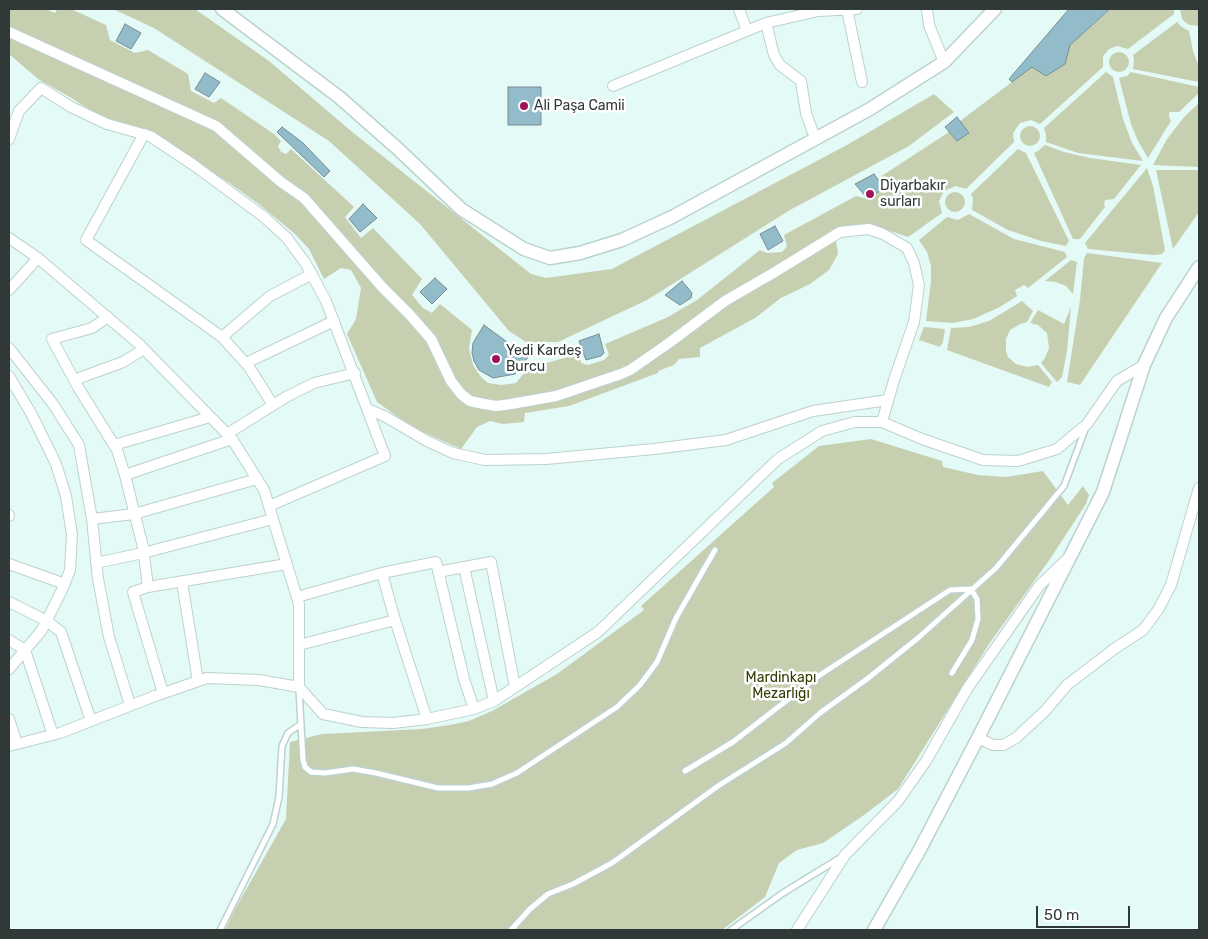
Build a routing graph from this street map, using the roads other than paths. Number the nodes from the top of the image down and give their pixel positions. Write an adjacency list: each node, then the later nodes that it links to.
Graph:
1 (222, 9): 14 (street)
2 (739, 9): 8 (street)
3 (848, 9): 4 (street); 7 (street); 11 (street)
4 (857, 9)
5 (927, 9): 10 (street)
6 (995, 9): 10 (street)
7 (766, 23): 8 (street); 14 (street)
8 (748, 31): 12 (street)
9 (9, 32): 33 (street)
10 (944, 62): 14 (street)
11 (862, 82)
12 (613, 86)
13 (144, 134): 15 (street); 19 (street); 23 (street)
14 (815, 138)
15 (9, 139)
16 (9, 238): 17 (street)
17 (38, 258): 20 (street); 21 (street)
18 (1199, 267): 27 (street)
19 (312, 274): 22 (street); 23 (street)
20 (9, 290)
21 (108, 317): 25 (street); 30 (street)
22 (334, 321): 26 (street); 28 (street)
23 (222, 337): 26 (street)
24 (9, 348): 46 (street)
25 (144, 349): 30 (street); 36 (street)
26 (246, 364): 34 (street)
27 (1144, 365): 38 (street); 50 (street)
28 (354, 373): 34 (street); 35 (street)
29 (9, 376): 32 (street)
30 (74, 380): 40 (street)
31 (9, 388): 32 (street)
32 (23, 400): 58 (street)
33 (888, 400): 35 (street); 37 (street)
34 (273, 405): 39 (street)
35 (368, 409): 44 (street)
36 (210, 417): 39 (street); 40 (street)
37 (882, 422): 38 (street); 72 (street)
38 (1087, 424): 60 (lane)
39 (229, 436): 41 (street); 42 (street)
40 (114, 445): 41 (street)
41 (125, 475): 45 (street)
42 (257, 479): 44 (street); 45 (street)
43 (1199, 488): 82 (street)
44 (269, 506): 47 (street)
45 (134, 514): 46 (street); 49 (street)
46 (92, 519): 51 (street)
47 (273, 520): 49 (street); 53 (street)
48 (715, 550): 80 (lane)
49 (144, 553): 51 (street); 59 (street)
50 (1072, 554): 82 (street); 85 (street)
51 (96, 563): 75 (street)
52 (9, 564): 58 (street)
53 (287, 564): 57 (street); 61 (street)
54 (464, 567): 55 (street); 72 (street); 74 (street)
55 (438, 572): 56 (street); 76 (street)
56 (382, 573): 61 (street); 64 (street)
57 (182, 582): 59 (street); 70 (street)
58 (64, 584): 63 (street)
59 (148, 587): 73 (street)
60 (971, 589): 69 (lane); 84 (lane); 87 (lane)
61 (297, 597): 66 (street)
62 (9, 602): 63 (street)
63 (47, 620): 67 (street); 79 (street)
64 (395, 620): 66 (street); 78 (street)
65 (9, 640): 67 (street)
66 (299, 645): 71 (street)
67 (25, 650): 68 (street); 81 (street)
68 (9, 669)
69 (952, 673)
70 (198, 681): 71 (street); 73 (street)
71 (299, 687): 78 (street); 80 (lane)
72 (515, 687): 74 (street)
73 (164, 693): 75 (street)
74 (494, 701): 76 (street)
75 (130, 706): 79 (street)
76 (474, 709): 78 (street)
77 (9, 719): 83 (street)
78 (427, 719)
79 (91, 721): 81 (street)
80 (301, 724): 86 (lane)
81 (53, 735): 83 (street)
82 (978, 738): 90 (street)
83 (13, 745)
84 (685, 771)
85 (845, 856): 88 (lane); 89 (street)
86 (220, 930)
87 (511, 930)
88 (731, 930)
89 (797, 930)
90 (874, 930)

